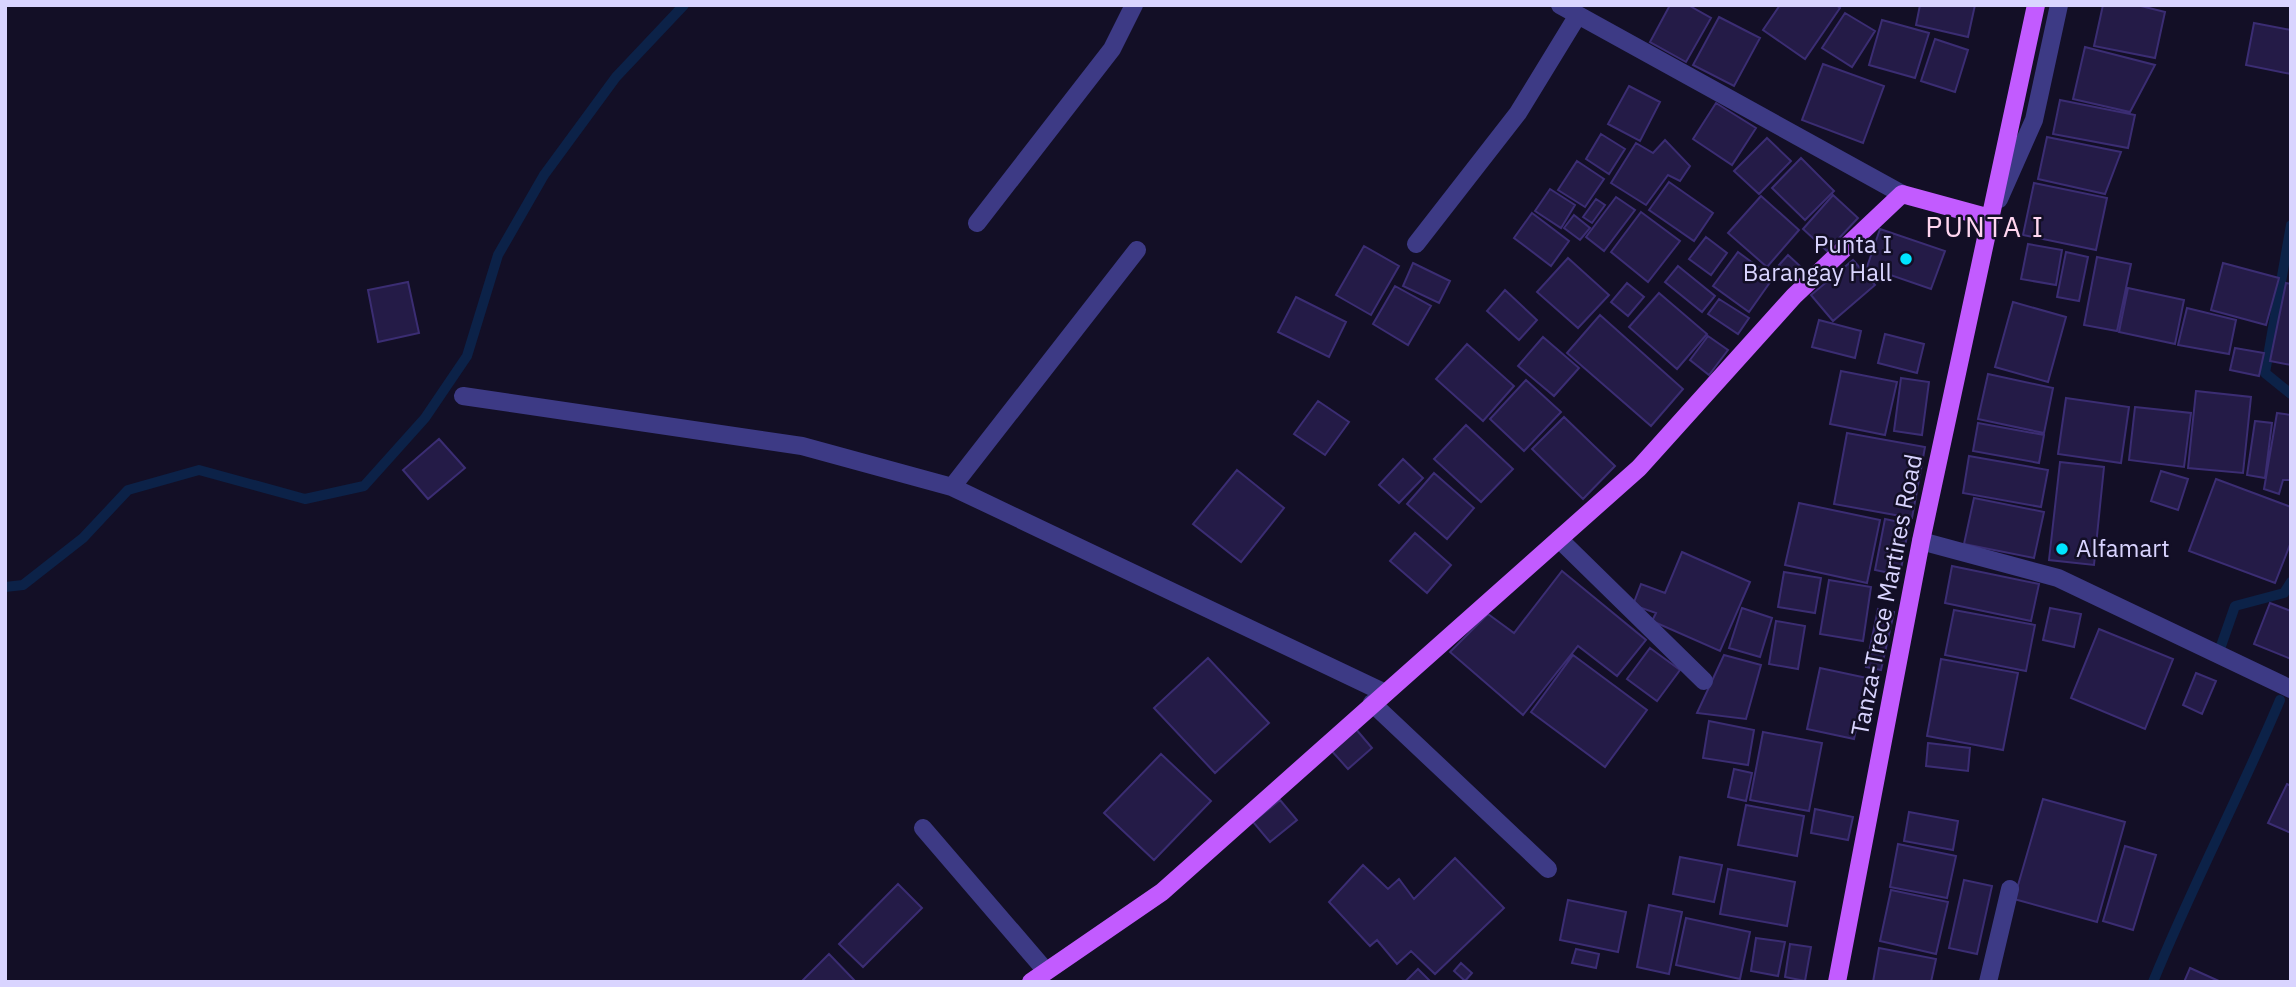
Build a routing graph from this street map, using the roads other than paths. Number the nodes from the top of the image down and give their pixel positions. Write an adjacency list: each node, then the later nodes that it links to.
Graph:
1 (1134, 5): 8 (street)
2 (1560, 5): 5 (street)
3 (2036, 5): 7 (main road, Tanza-Trece Martires Road)
4 (2059, 5): 7 (street, Tanza-Trece Martires Road)
5 (1578, 15): 6 (street); 9 (street)
6 (1902, 194): 7 (main road); 13 (main road)
7 (1990, 218): 14 (main road, Tanza-Trece Martires Road)
8 (977, 223)
9 (1416, 244)
10 (1137, 250): 12 (street)
11 (463, 396): 12 (street)
12 (952, 487): 17 (street)
13 (1559, 539): 15 (street); 17 (main road)
14 (1921, 541): 16 (street); 23 (main road, Tanza-Trece Martires Road)
15 (1704, 681)
16 (2291, 689)
17 (1378, 698): 19 (street); 21 (main road)
18 (923, 828): 21 (street)
19 (1548, 869)
20 (2010, 889): 24 (street)
21 (1046, 971): 22 (main road)
22 (1031, 982)
23 (1837, 982)
24 (1989, 982)

